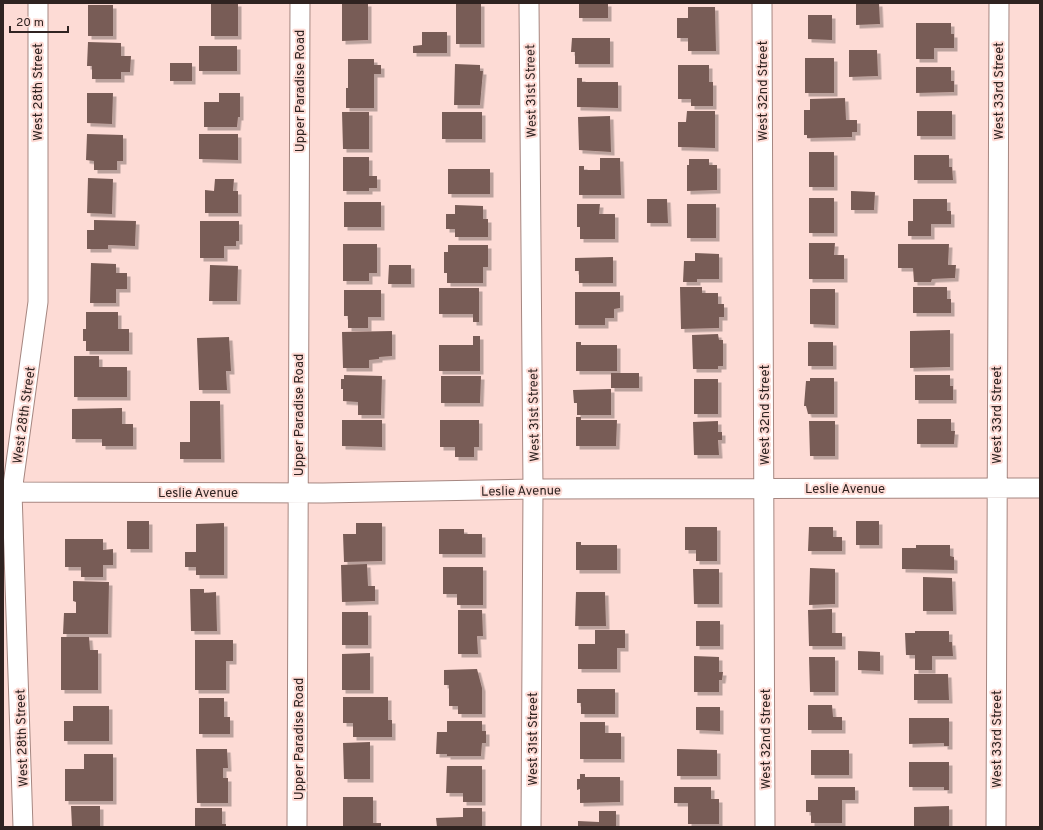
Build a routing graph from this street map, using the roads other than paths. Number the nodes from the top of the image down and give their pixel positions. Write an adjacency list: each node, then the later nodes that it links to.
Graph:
1 (38, 3): 10 (street, West 28th Street)
2 (300, 3): 11 (street, Upper Paradise Road)
3 (529, 3): 9 (street, West 31st Street)
4 (762, 3): 6 (street, West 32nd Street)
5 (999, 3): 7 (street, West 33rd Street)
6 (765, 488): 7 (street, Leslie Avenue); 9 (street, Leslie Avenue); 15 (street, West 32nd Street)
7 (996, 488): 8 (street, Leslie Avenue); 16 (street, West 33rd Street)
8 (1040, 488)
9 (533, 489): 11 (street, Leslie Avenue); 14 (street, West 31st Street)
10 (8, 492): 11 (street, Leslie Avenue); 12 (street, West 28th Street)
11 (298, 492): 13 (street, Upper Paradise Road)
12 (24, 827)
13 (297, 827)
14 (531, 827)
15 (764, 827)
16 (996, 827)

